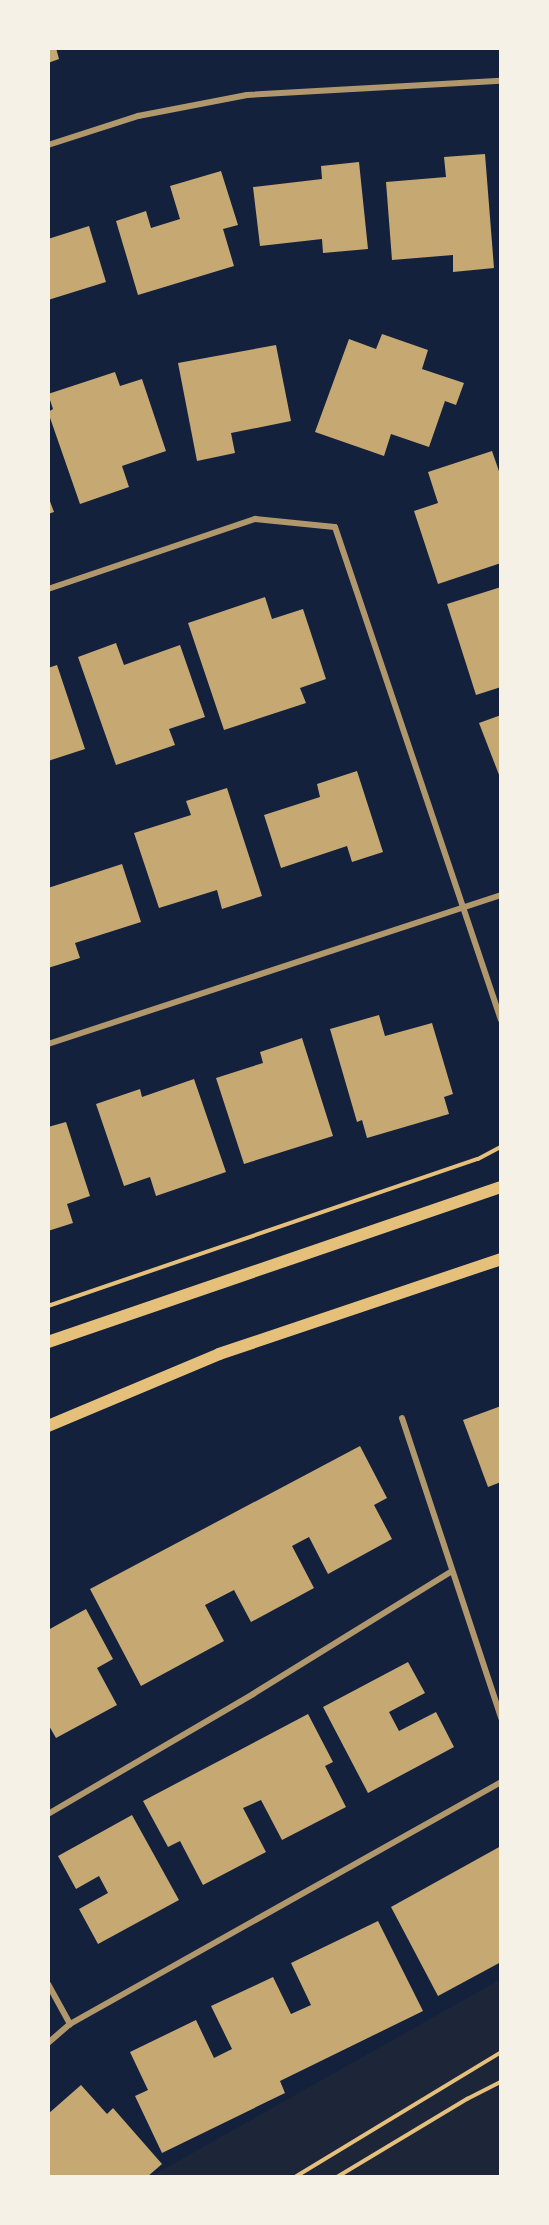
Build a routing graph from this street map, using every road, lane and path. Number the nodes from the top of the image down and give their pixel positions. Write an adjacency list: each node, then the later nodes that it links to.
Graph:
1 (501, 81): 2 (street)
2 (48, 145)
3 (48, 589): 5 (street)
4 (501, 895): 5 (street)
5 (463, 908): 6 (street); 7 (street)
6 (501, 1020)
7 (48, 1044)
8 (501, 1147): 11 (path)
9 (501, 1187): 12 (main road)
10 (501, 1259): 14 (main road)
11 (48, 1306)
12 (48, 1342)
13 (402, 1418): 15 (street)
14 (48, 1426)
15 (452, 1571): 16 (street); 18 (street)
16 (501, 1718)
17 (501, 1782): 20 (street)
18 (48, 1814)
19 (48, 1984): 20 (street)
20 (70, 2024): 21 (street)
21 (48, 2043)
22 (501, 2052): 24 (path)
23 (501, 2082): 25 (path)
24 (295, 2177)
25 (337, 2177)

